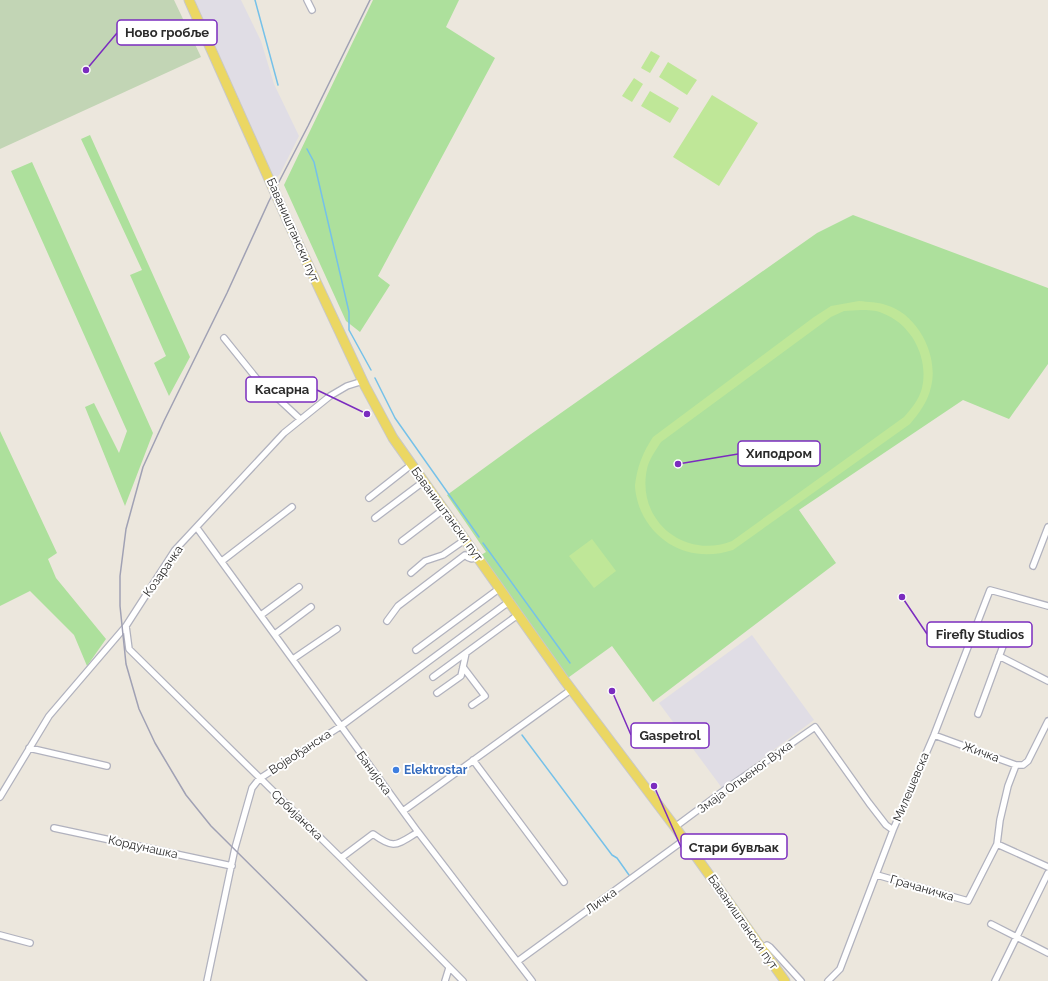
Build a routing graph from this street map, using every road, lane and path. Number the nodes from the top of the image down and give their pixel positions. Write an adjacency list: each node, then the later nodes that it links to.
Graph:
1 (189, 0): 5 (main road, Баваништански пут)
2 (307, 0): 3 (street)
3 (312, 10)
4 (224, 338): 6 (street)
5 (363, 381): 6 (street, Козарачка); 7 (main road, Баваништански пут)
6 (300, 419): 14 (street, Козарачка)
7 (411, 465): 8 (main road, Баваништански пут); 9 (street)
8 (423, 482): 11 (main road, Баваништански пут); 12 (street)
9 (369, 498)
10 (292, 507): 18 (street)
11 (444, 509): 15 (main road, Баваништански пут); 16 (street)
12 (375, 518)
13 (1048, 527): 19 (street)
14 (197, 528): 18 (street, Банијска); 29 (street, Козарачка)
15 (466, 539): 17 (main road, Баваништански пут); 20 (street)
16 (402, 541)
17 (478, 557): 22 (main road, Баваништански пут); 28 (street)
18 (222, 561): 27 (street, Банијска)
19 (1033, 566)
20 (411, 573)
21 (299, 586): 27 (street)
22 (500, 588): 23 (main road, Баваништански пут); 33 (street)
23 (510, 601): 26 (main road, Баваништански пут); 45 (street, Војвођанска)
24 (1048, 606): 46 (street, Милешевска)
25 (311, 607): 31 (street)
26 (519, 614): 34 (street); 40 (main road, Баваништански пут)
27 (261, 615): 31 (street, Банијска)
28 (387, 621)
29 (126, 626): 47 (street, Козарачка); 51 (street, Србијанска)
30 (337, 629): 36 (street)
31 (275, 634): 36 (street, Банијска)
32 (1007, 635): 35 (street)
33 (416, 650)
34 (466, 652): 37 (street); 38 (street)
35 (999, 656): 39 (street); 43 (street)
36 (293, 659): 45 (street, Банијска)
37 (463, 667): 41 (street); 42 (street)
38 (433, 677)
39 (1048, 681)
40 (572, 689): 48 (street); 54 (main road, Баваништански пут)
41 (437, 693)
42 (472, 705)
43 (978, 714)
44 (1048, 721): 49 (street)
45 (341, 726): 51 (street, Војвођанска); 53 (street, Банијска)
46 (934, 735): 49 (street, Жичка); 56 (street, Милешевска)
47 (29, 748): 50 (street); 52 (street, Козарачка)
48 (473, 760): 53 (street); 65 (street)
49 (1016, 765): 59 (street)
50 (107, 766)
51 (259, 779): 60 (street, Србијанска); 61 (street, Војвођанска)
52 (0, 796)
53 (403, 811): 57 (street, Банијска)
54 (675, 827): 56 (street, Змаја Огњеног Вука); 58 (main road, Баваништански пут)
55 (54, 828): 61 (street, Кордунашка)
56 (893, 830): 64 (street, Милешевска)
57 (418, 832): 60 (street); 72 (street, Банијска)
58 (684, 840): 70 (main road, Баваништански пут); 72 (street, Личка)
59 (997, 844): 62 (street); 64 (street, Грачаничка)
60 (341, 858): 73 (street, Србијанска)
61 (232, 866): 74 (street, Војвођанска)
62 (1048, 867)
63 (1048, 873): 68 (street)
64 (877, 875): 80 (street, Милешевска)
65 (564, 882)
66 (991, 924): 68 (street)
67 (0, 935): 69 (street)
68 (1016, 936): 71 (street); 81 (street)
69 (30, 943)
70 (762, 948): 78 (main road, Баваништански пут); 79 (street)
71 (1048, 953)
72 (518, 962): 77 (street, Банијска)
73 (449, 968): 75 (street); 76 (street, Србијанска)
74 (207, 981)
75 (445, 981)
76 (462, 981)
77 (532, 981)
78 (785, 981)
79 (800, 981)
80 (828, 981)
81 (995, 981)

